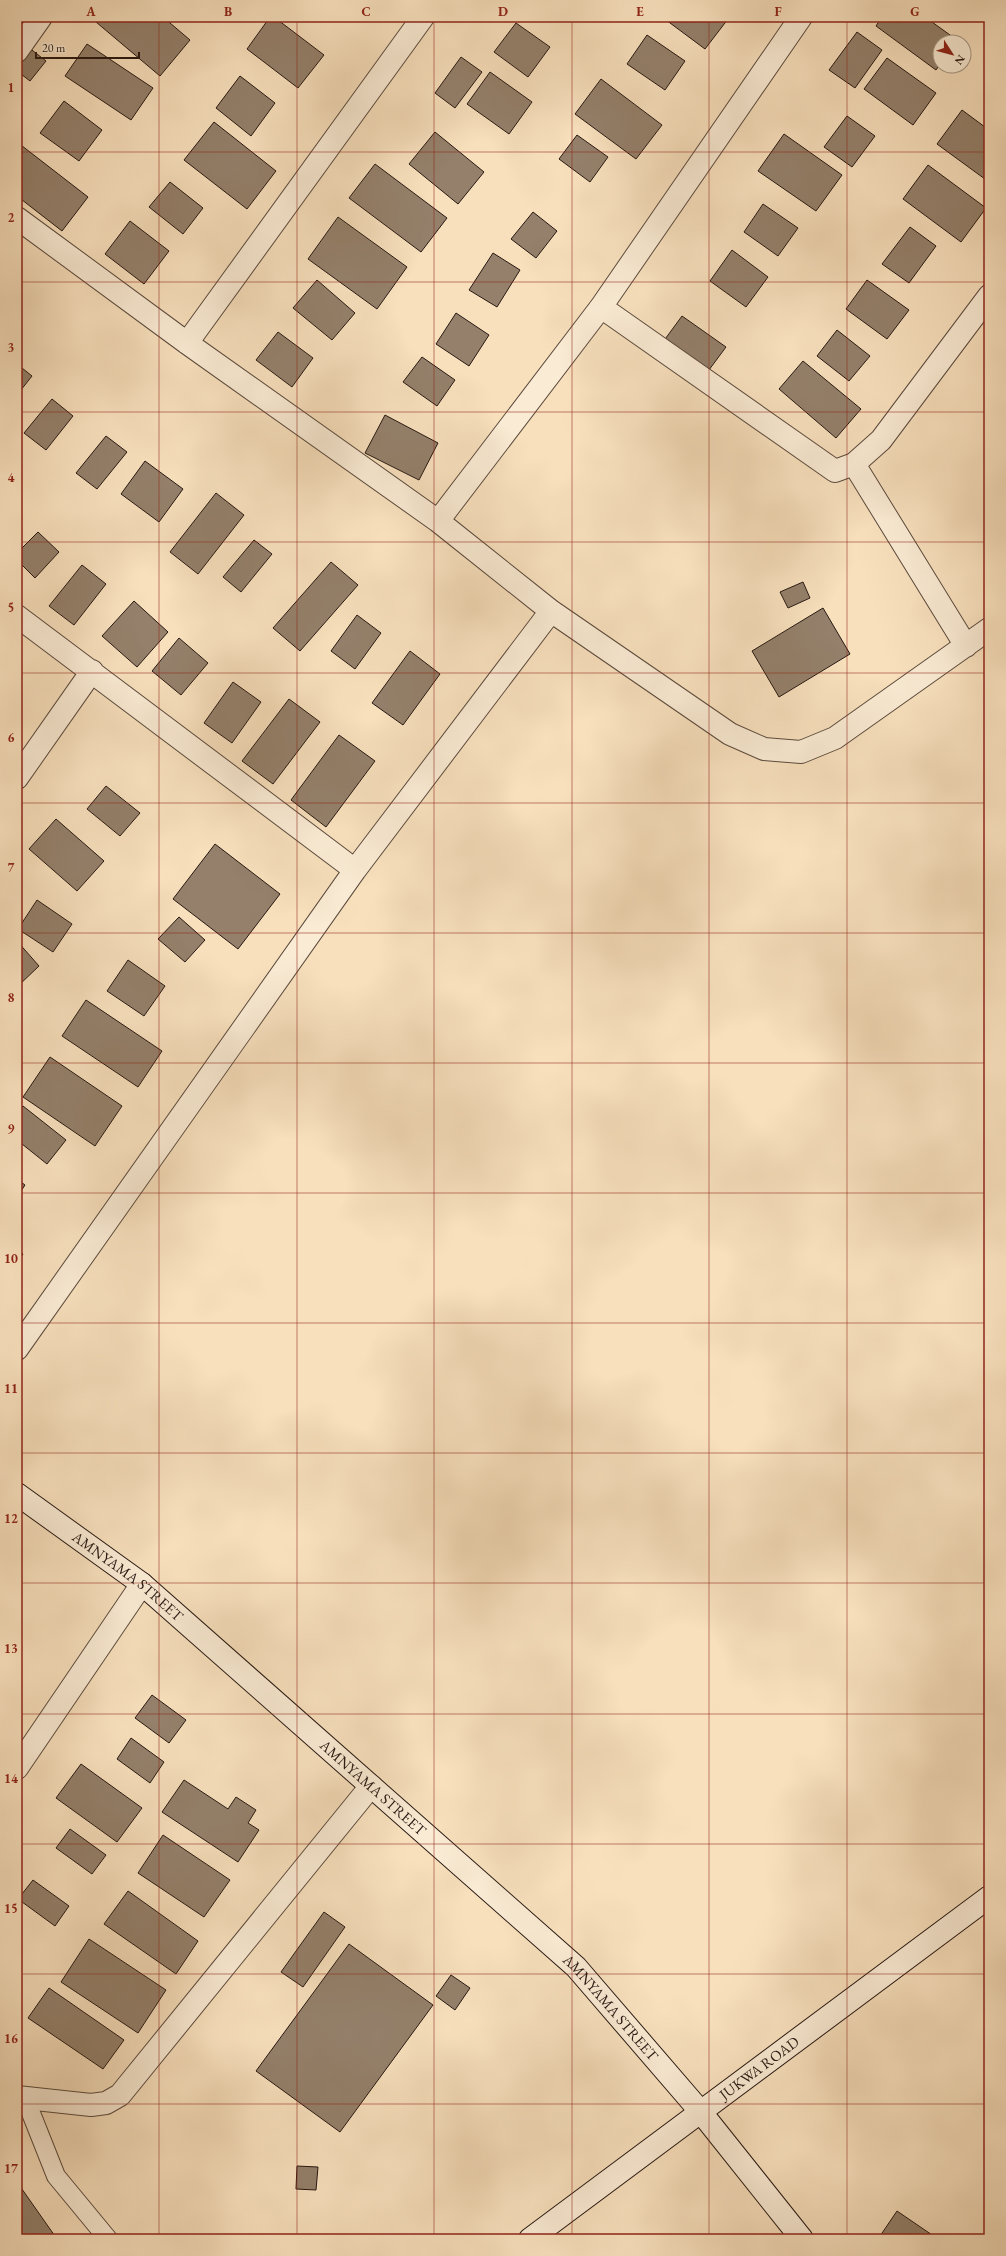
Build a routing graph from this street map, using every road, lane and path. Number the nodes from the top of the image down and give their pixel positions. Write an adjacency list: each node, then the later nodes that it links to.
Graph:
1 (41, 17): 4 (street)
2 (423, 17): 8 (street)
3 (801, 17): 7 (street)
4 (17, 51)
5 (17, 218): 8 (street)
6 (989, 296): 9 (street)
7 (601, 307): 9 (street); 10 (street)
8 (187, 343): 10 (street)
9 (854, 464): 14 (street)
10 (438, 521): 11 (street)
11 (551, 611): 14 (street); 17 (street)
12 (17, 616): 15 (street)
13 (989, 629): 14 (street)
14 (966, 646)
15 (92, 671): 16 (street); 17 (street)
16 (17, 778)
17 (355, 870): 18 (street)
18 (17, 1348)
19 (17, 1494): 20 (street, AMNYAMA STREET)
20 (142, 1584): 21 (street); 22 (street, AMNYAMA STREET)
21 (17, 1768)
22 (371, 1786): 24 (street); 25 (street, AMNYAMA STREET)
23 (989, 1897): 25 (street, JUKWA ROAD)
24 (21, 2098): 26 (lane)
25 (700, 2111): 27 (street, JUKWA ROAD); 28 (street, AMNYAMA STREET)
26 (108, 2239)
27 (530, 2239)
28 (802, 2239)

